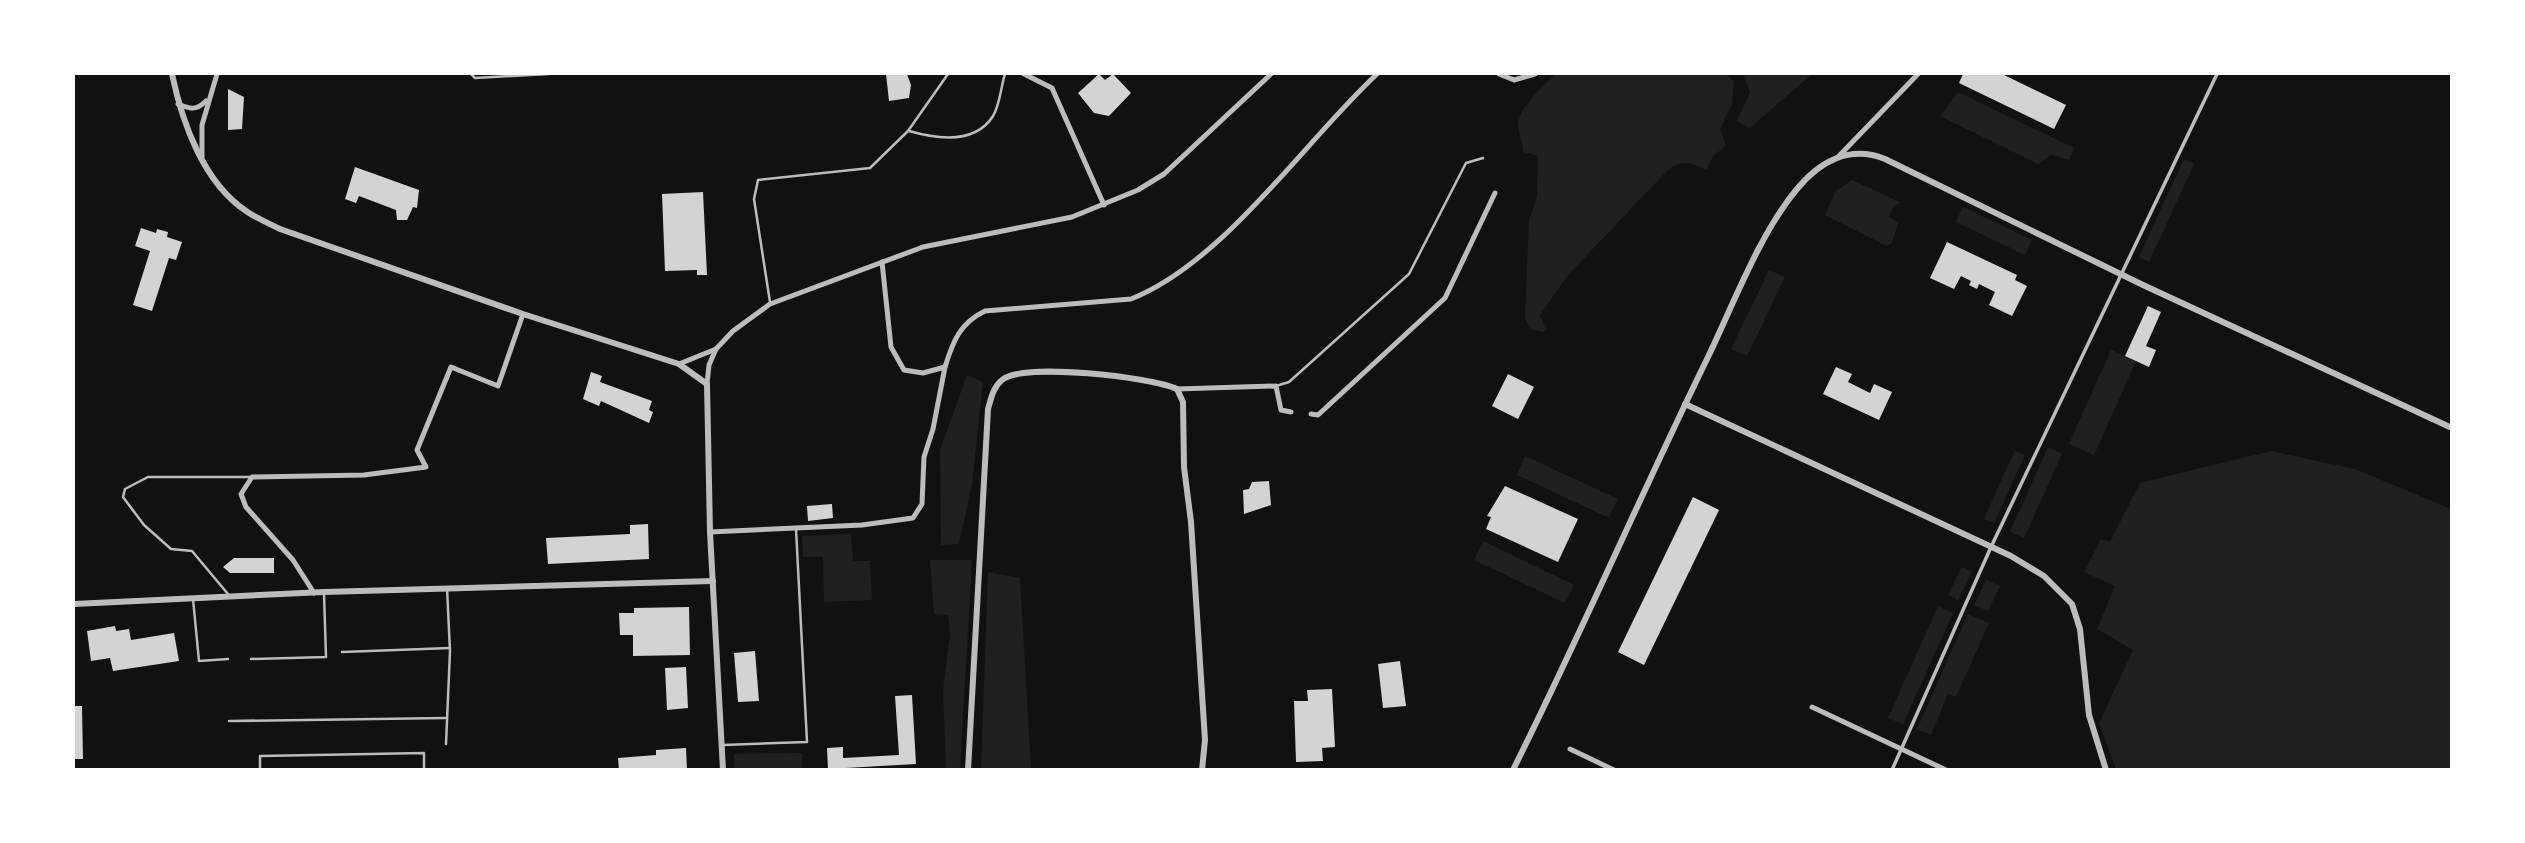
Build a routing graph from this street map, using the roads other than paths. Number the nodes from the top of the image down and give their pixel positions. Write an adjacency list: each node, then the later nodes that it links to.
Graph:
1 (172, 74): 15 (street)
2 (217, 74): 14 (street)
3 (471, 74): 4 (lane)
4 (549, 74)
5 (948, 74): 16 (lane)
6 (1005, 74): 16 (lane)
7 (1024, 74): 21 (street)
8 (1271, 74): 21 (street)
9 (1377, 74): 28 (street)
10 (1499, 74): 11 (street)
11 (1535, 74)
12 (1918, 74): 18 (street)
13 (2217, 74): 23 (street)
14 (208, 99): 15 (street); 19 (street)
15 (178, 104): 19 (street)
16 (908, 131): 24 (lane)
17 (1483, 158): 30 (lane)
18 (1837, 158): 23 (street); 32 (street)
19 (203, 160): 25 (street)
20 (1494, 193): 34 (street)
21 (1104, 205): 22 (street)
22 (882, 262): 24 (street); 28 (street)
23 (2121, 274): 35 (street); 39 (street)
24 (770, 304): 26 (street)
25 (523, 314): 27 (street); 36 (street)
26 (716, 349): 27 (street); 29 (street)
27 (679, 364): 29 (street)
28 (945, 367): 37 (street)
29 (707, 384): 38 (street)
30 (1276, 386): 31 (street); 33 (street)
31 (1177, 388): 61 (street); 62 (street)
32 (1685, 404): 39 (street); 63 (street)
33 (1291, 412)
34 (1311, 414)
35 (2452, 428)
36 (252, 477): 43 (street); 45 (lane)
37 (796, 529): 38 (street); 55 (lane)
38 (710, 533): 40 (street)
39 (1991, 547): 57 (street); 67 (street)
40 (713, 581): 41 (street); 55 (street)
41 (447, 588): 42 (street); 47 (lane)
42 (324, 592): 43 (street); 50 (lane)
43 (314, 593): 45 (street)
44 (193, 597): 45 (street); 46 (street); 49 (lane)
45 (230, 597)
46 (74, 604)
47 (450, 649): 48 (lane); 52 (lane)
48 (342, 652)
49 (228, 659)
50 (251, 659)
51 (1812, 707): 57 (street)
52 (445, 718): 53 (lane); 54 (lane)
53 (229, 721)
54 (446, 744)
55 (722, 745): 60 (street)
56 (1570, 748): 64 (street)
57 (1901, 750): 65 (street); 66 (street)
58 (260, 769): 59 (lane)
59 (424, 769)
60 (723, 769)
61 (968, 769)
62 (1202, 769)
63 (1513, 769)
64 (1614, 769)
65 (1892, 769)
66 (1946, 769)
67 (2106, 769)

